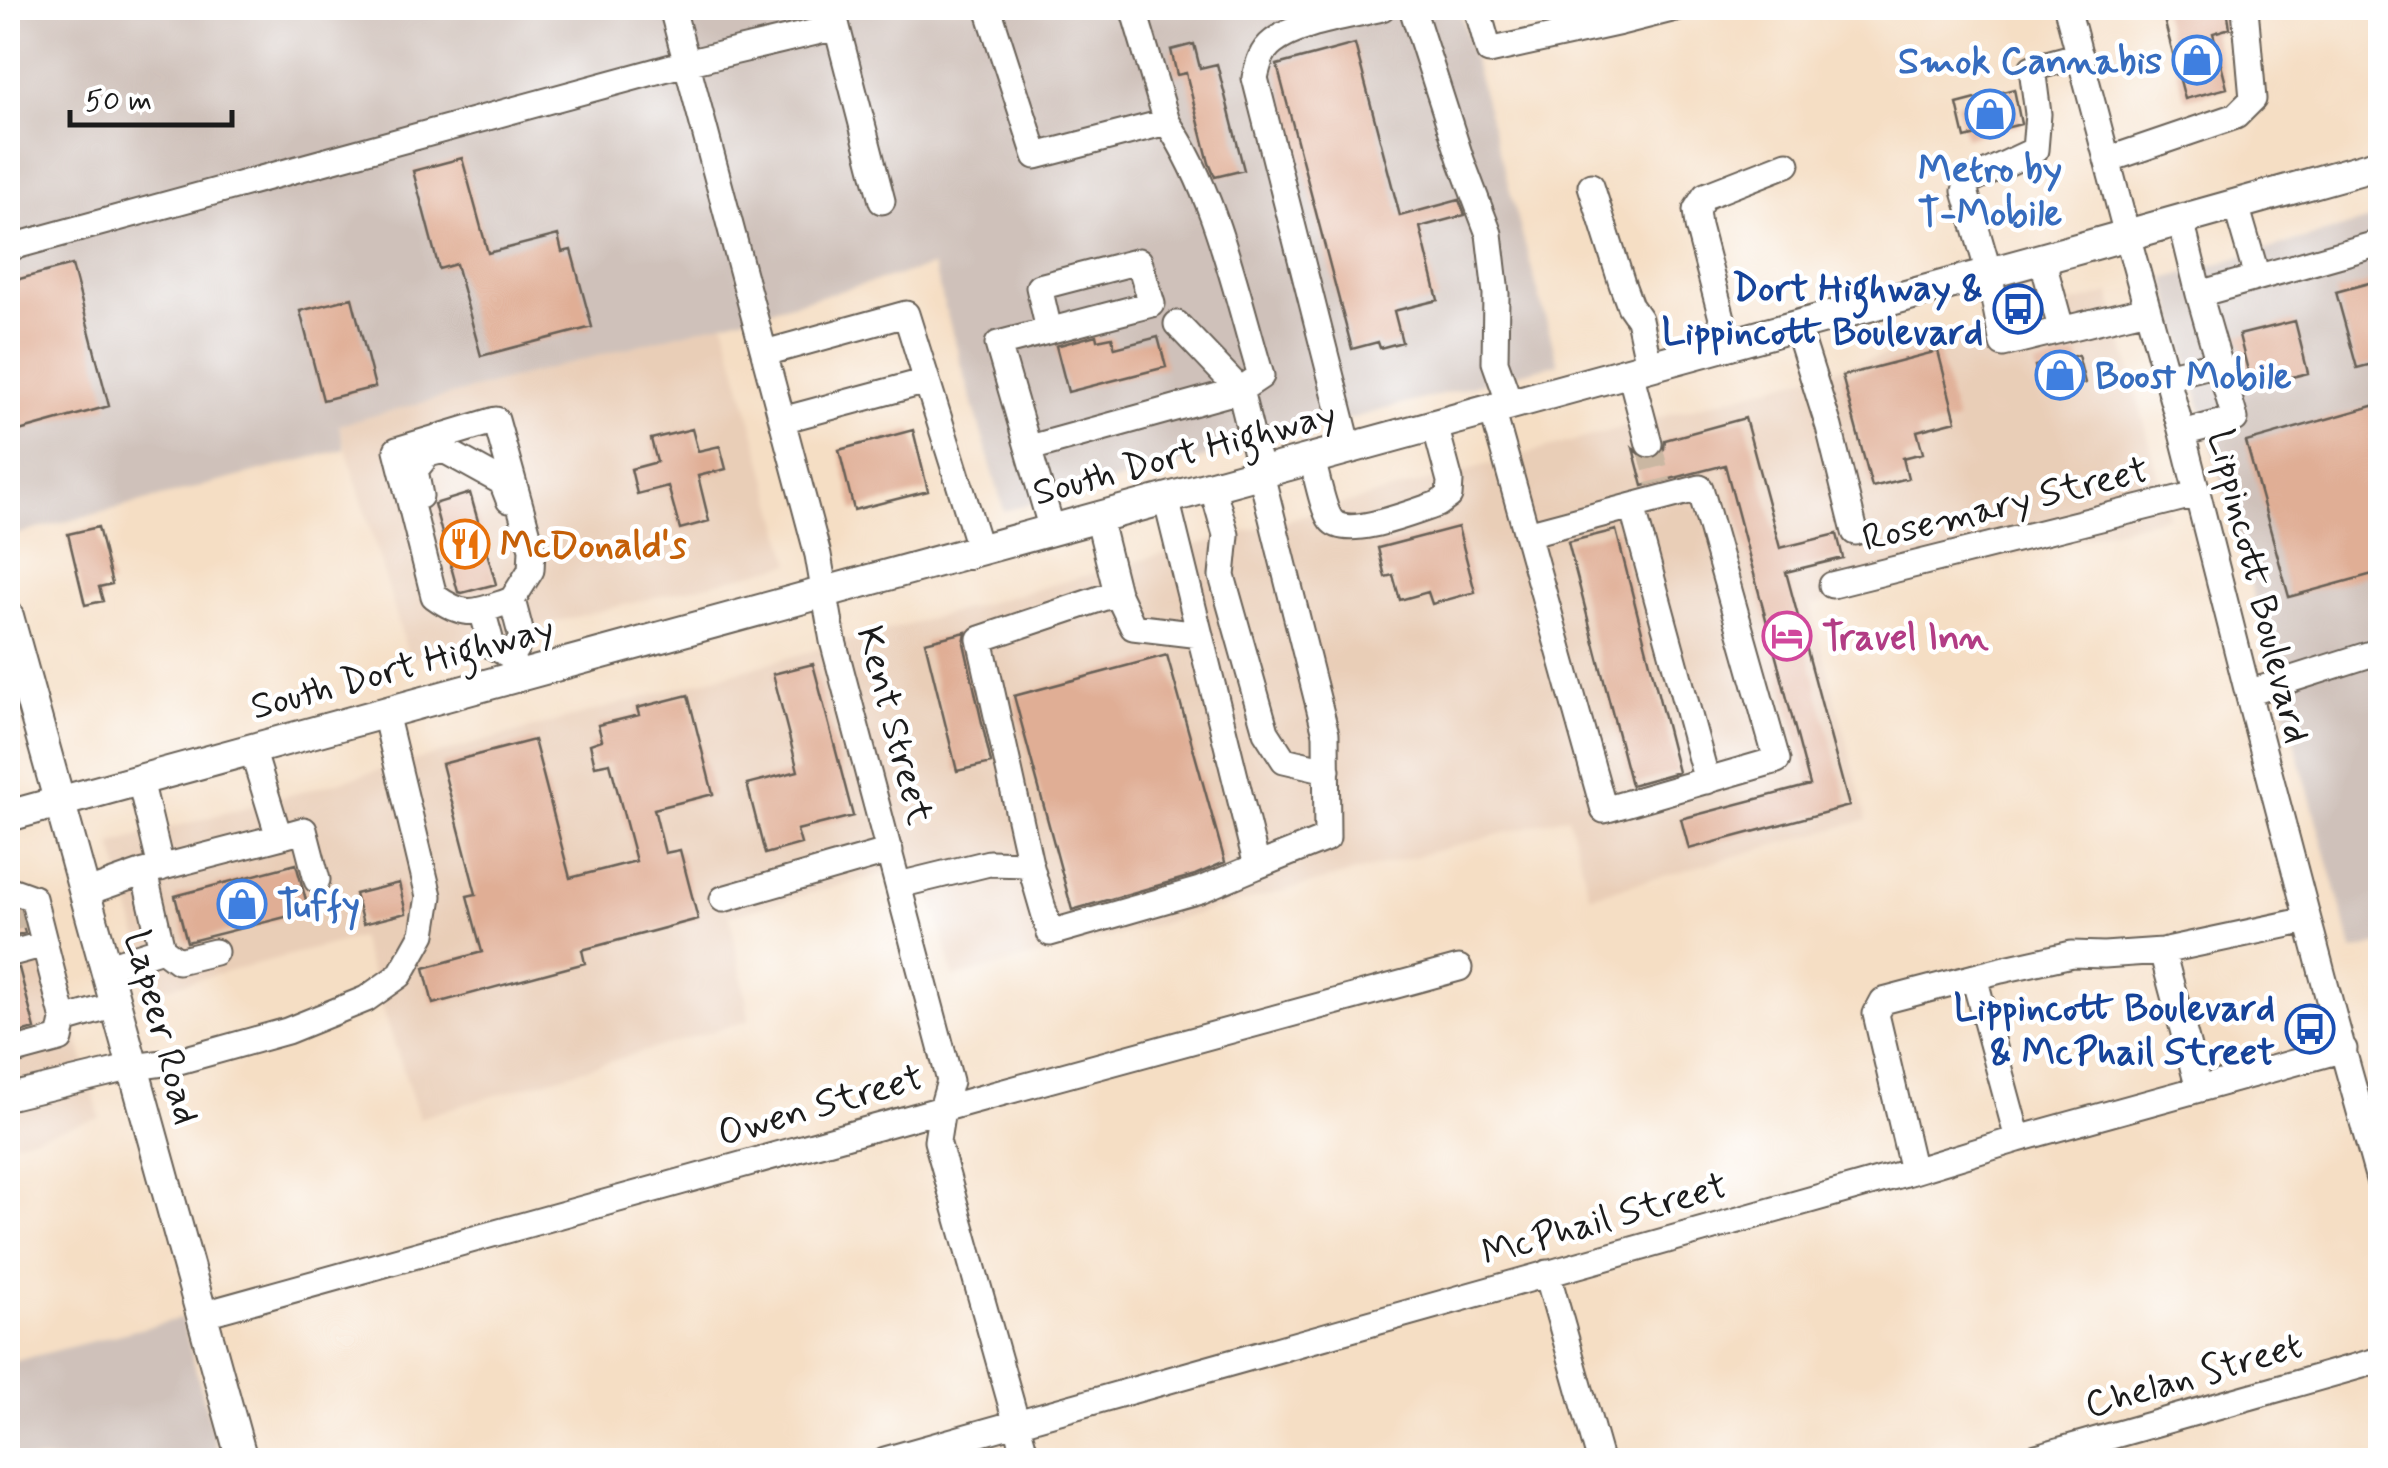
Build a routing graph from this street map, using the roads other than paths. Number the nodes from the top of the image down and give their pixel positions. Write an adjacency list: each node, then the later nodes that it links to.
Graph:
1 (672, 8): 13 (street, Kent Street)
2 (988, 8): 14 (street)
3 (1133, 8): 14 (street)
4 (1382, 8): 47 (street)
5 (1412, 8): 41 (street)
6 (1478, 8): 10 (street)
7 (1676, 8): 10 (street)
8 (2067, 8): 12 (street, Lippincott Boulevard)
9 (2245, 8): 15 (street)
10 (1620, 15)
11 (834, 17): 13 (street); 19 (street)
12 (2080, 56): 15 (street, Lippincott Boulevard); 26 (street)
13 (686, 63): 24 (street); 35 (street, Kent Street)
14 (1166, 122): 40 (street)
15 (2108, 160): 22 (street, Lippincott Boulevard)
16 (1787, 164): 34 (street)
17 (2379, 171): 20 (main road, South Dort Highway)
18 (1591, 186): 37 (street)
19 (882, 201)
20 (2236, 205): 21 (main road, South Dort Highway); 27 (street)
21 (2181, 220): 22 (main road, South Dort Highway); 28 (street)
22 (2127, 236): 25 (main road, South Dort Highway); 29 (street, Lippincott Boulevard)
23 (2380, 243): 27 (street)
24 (8, 248)
25 (2042, 259): 26 (main road, South Dort Highway); 32 (street)
26 (1988, 274): 31 (main road, South Dort Highway); 32 (street)
27 (2258, 277): 28 (street)
28 (2199, 294): 36 (street)
29 (2147, 309): 32 (street); 38 (street, Lippincott Boulevard)
30 (1177, 324): 40 (street)
31 (1797, 326): 34 (main road, South Dort Highway); 57 (street)
32 (2061, 328)
33 (1050, 330): 33 (street); 46 (street)
34 (1729, 344): 37 (main road, South Dort Highway)
35 (765, 353): 39 (street); 42 (street, Kent Street)
36 (2219, 362): 38 (street); 44 (street)
37 (1640, 369): 41 (main road, South Dort Highway); 45 (street)
38 (2166, 376): 44 (street, Lippincott Boulevard)
39 (927, 381): 42 (street); 59 (street)
40 (1240, 390): 46 (street); 49 (street)
41 (1501, 407): 43 (main road, South Dort Highway); 58 (street)
42 (782, 420): 61 (street, Kent Street)
43 (1435, 425): 47 (main road, South Dort Highway); 48 (street)
44 (2182, 433): 51 (street, Lippincott Boulevard)
45 (1649, 444)
46 (1030, 448): 56 (street)
47 (1350, 448): 48 (main road, South Dort Highway)
48 (1312, 459): 49 (main road, South Dort Highway)
49 (1260, 473): 50 (main road, South Dort Highway); 74 (street)
50 (1212, 486): 52 (main road, South Dort Highway); 74 (street)
51 (2197, 494): 60 (street, Rosemary Street); 71 (street, Lippincott Boulevard)
52 (1166, 498): 54 (main road, South Dort Highway); 67 (street)
53 (1632, 506): 58 (street); 76 (street); 76 (street)
54 (1098, 517): 56 (main road, South Dort Highway); 62 (street)
55 (524, 520): 63 (street); 64 (street); 64 (street)
56 (1052, 530): 59 (main road, South Dort Highway)
57 (1856, 532)
58 (1526, 534): 76 (street)
59 (980, 550): 61 (main road, South Dort Highway)
60 (1832, 585)
61 (826, 592): 70 (main road, South Dort Highway); 80 (street, Kent Street)
62 (1117, 593): 67 (street); 81 (street)
63 (512, 600): 65 (street); 70 (street)
64 (452, 610): 65 (street)
65 (482, 610): 70 (street)
66 (8, 616): 69 (main road, Lapeer Road)
67 (1200, 635): 82 (street)
68 (2380, 651): 71 (street)
69 (14, 664): 77 (main road, Lapeer Road)
70 (514, 665): 72 (main road, South Dort Highway)
71 (2248, 693): 89 (street, Lippincott Boulevard)
72 (385, 712): 73 (main road, South Dort Highway); 102 (street)
73 (252, 749): 75 (main road, South Dort Highway); 79 (street)
74 (1327, 770): 82 (street)
75 (140, 780): 77 (main road, South Dort Highway); 83 (street)
76 (1707, 781)
77 (59, 802): 78 (main road, South Dort Highway); 87 (main road, Lapeer Road)
78 (8, 816)
79 (279, 838): 83 (street); 84 (street)
80 (890, 851): 85 (street, Kent Street); 88 (street)
81 (1030, 864): 82 (street); 85 (street)
82 (1257, 866)
83 (152, 870): 87 (street); 92 (street)
84 (317, 880)
85 (899, 886): 105 (street, Kent Street)
86 (8, 889): 90 (street)
87 (85, 893): 95 (main road, Lapeer Road)
88 (723, 900)
89 (2308, 920): 93 (street); 100 (street, Lippincott Boulevard)
90 (45, 944): 91 (street); 99 (street)
91 (14, 947)
92 (162, 949): 94 (street); 95 (street)
93 (2162, 950): 97 (street); 103 (street)
94 (215, 952)
95 (106, 967): 98 (main road, Lapeer Road)
96 (1459, 968): 105 (street, Owen Street)
97 (1974, 978): 106 (street); 107 (street)
98 (116, 1004): 99 (street); 102 (main road, Lapeer Road)
99 (64, 1020): 101 (street)
100 (2344, 1049): 103 (street, McPhail Street); 108 (street, Lippincott Boulevard)
101 (8, 1052)
102 (134, 1067): 104 (street); 110 (main road, Lapeer Road)
103 (2200, 1089): 106 (street, McPhail Street)
104 (8, 1096)
105 (942, 1109): 110 (street, Owen Street); 112 (street, Kent Street)
106 (2018, 1139): 107 (street, McPhail Street)
107 (1913, 1171): 109 (street, McPhail Street)
108 (2380, 1184)
109 (1548, 1272): 112 (street, McPhail Street); 116 (street)
110 (201, 1314): 113 (main road, Lapeer Road)
111 (2380, 1360): 117 (street, Chelan Street)
112 (1016, 1424): 114 (street, McPhail Street); 115 (street, Kent Street)
113 (242, 1460)
114 (885, 1460)
115 (1026, 1460)
116 (1600, 1460)
117 (2026, 1460)

